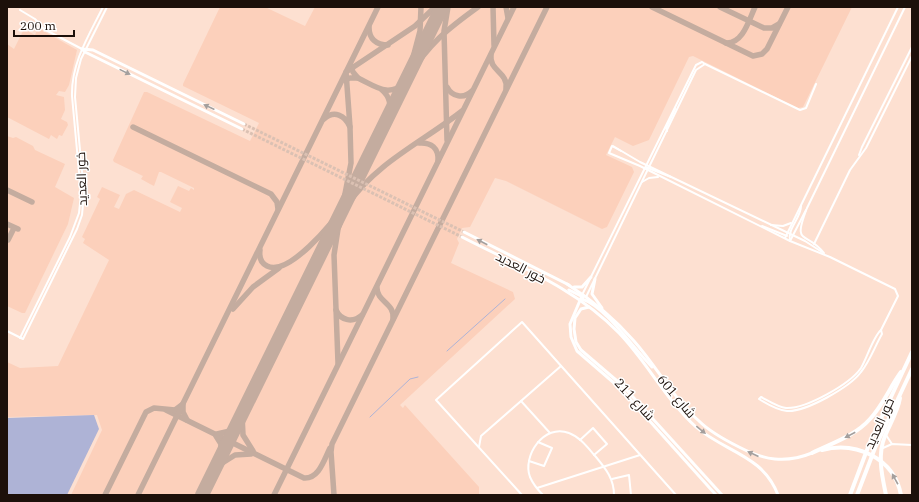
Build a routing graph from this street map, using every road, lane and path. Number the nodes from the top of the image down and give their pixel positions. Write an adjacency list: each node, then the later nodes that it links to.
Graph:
1 (103, 7): 7 (street, خور العديد)
2 (107, 7): 8 (street, خور العديد)
3 (898, 7): 23 (street)
4 (905, 7): 24 (street)
5 (20, 10): 7 (street)
6 (912, 47): 17 (street)
7 (82, 49): 8 (main road); 42 (street, خور العديد)
8 (86, 51): 13 (main road, one-way to 8); 14 (main road, one-way to 14); 42 (street, خور العديد)
9 (912, 56): 17 (street)
10 (704, 63): 11 (street); 12 (street); 15 (street)
11 (816, 84)
12 (675, 106): 15 (street); 19 (street)
13 (244, 124)
14 (242, 129)
15 (667, 131): 20 (street)
16 (622, 151): 18 (street); 18 (street); 19 (street)
17 (859, 156): 31 (street)
18 (619, 157): 20 (street)
19 (646, 164): 20 (street); 20 (street)
20 (647, 168): 21 (street); 22 (street); 26 (street); 34 (street)
21 (660, 177): 22 (street); 28 (street)
22 (641, 182): 35 (street)
23 (801, 205): 25 (street); 28 (street)
24 (807, 208): 28 (street); 31 (street)
25 (793, 220): 26 (street); 28 (street)
26 (771, 225): 28 (street)
27 (464, 232): 36 (main road, one-way to 27)
28 (788, 236): 30 (street); 30 (street); 32 (street)
29 (462, 237): 37 (main road, خور العديد)
30 (790, 241): 33 (street)
31 (814, 244): 32 (street)
32 (824, 253): 33 (street)
33 (830, 257): 40 (street)
34 (591, 277): 36 (main road); 37 (street)
35 (595, 279): 37 (street); 39 (main road)
36 (567, 284): 37 (main road)
37 (582, 297): 38 (main road, شارع 601); 39 (main road, شارع 601); 47 (main road); 70 (main road, شارع 211)
38 (591, 307): 71 (main road, شارع 211); 72 (main road, شارع 601, one-way to 72)
39 (605, 312): 47 (main road, شارع 601)
40 (881, 330): 40 (street)
41 (7, 331): 42 (street)
42 (22, 338)
43 (912, 352): 44 (highway, خور العديد)
44 (908, 361): 58 (highway, one-way to 58); 73 (highway, خور العديد)
45 (561, 366): 49 (street); 56 (street); 60 (street)
46 (912, 369): 48 (highway, خور العديد)
47 (657, 371): 58 (main road, شارع 601, one-way to 47)
48 (900, 394): 51 (highway); 74 (highway, خور العديد)
49 (521, 401): 50 (street); 56 (street)
50 (550, 433): 52 (street); 53 (street)
51 (886, 434): 54 (street); 57 (highway)
52 (580, 440): 59 (street); 59 (street)
53 (538, 442): 61 (street); 61 (street)
54 (892, 444): 55 (street); 57 (street)
55 (912, 445)
56 (479, 447): 65 (street)
57 (881, 451): 75 (highway)
58 (812, 453): 76 (highway, one-way to 58)
59 (594, 455): 62 (street)
60 (640, 455): 62 (street); 69 (street)
61 (529, 461): 64 (street)
62 (604, 467): 63 (street); 64 (street)
63 (612, 479): 67 (street); 68 (street)
64 (537, 489): 66 (street)
65 (522, 495)
66 (542, 495)
67 (614, 495)
68 (631, 495)
69 (676, 495)
70 (716, 495)
71 (722, 495)
72 (778, 495)
73 (850, 495)
74 (857, 495)
75 (886, 495)
76 (901, 495)

